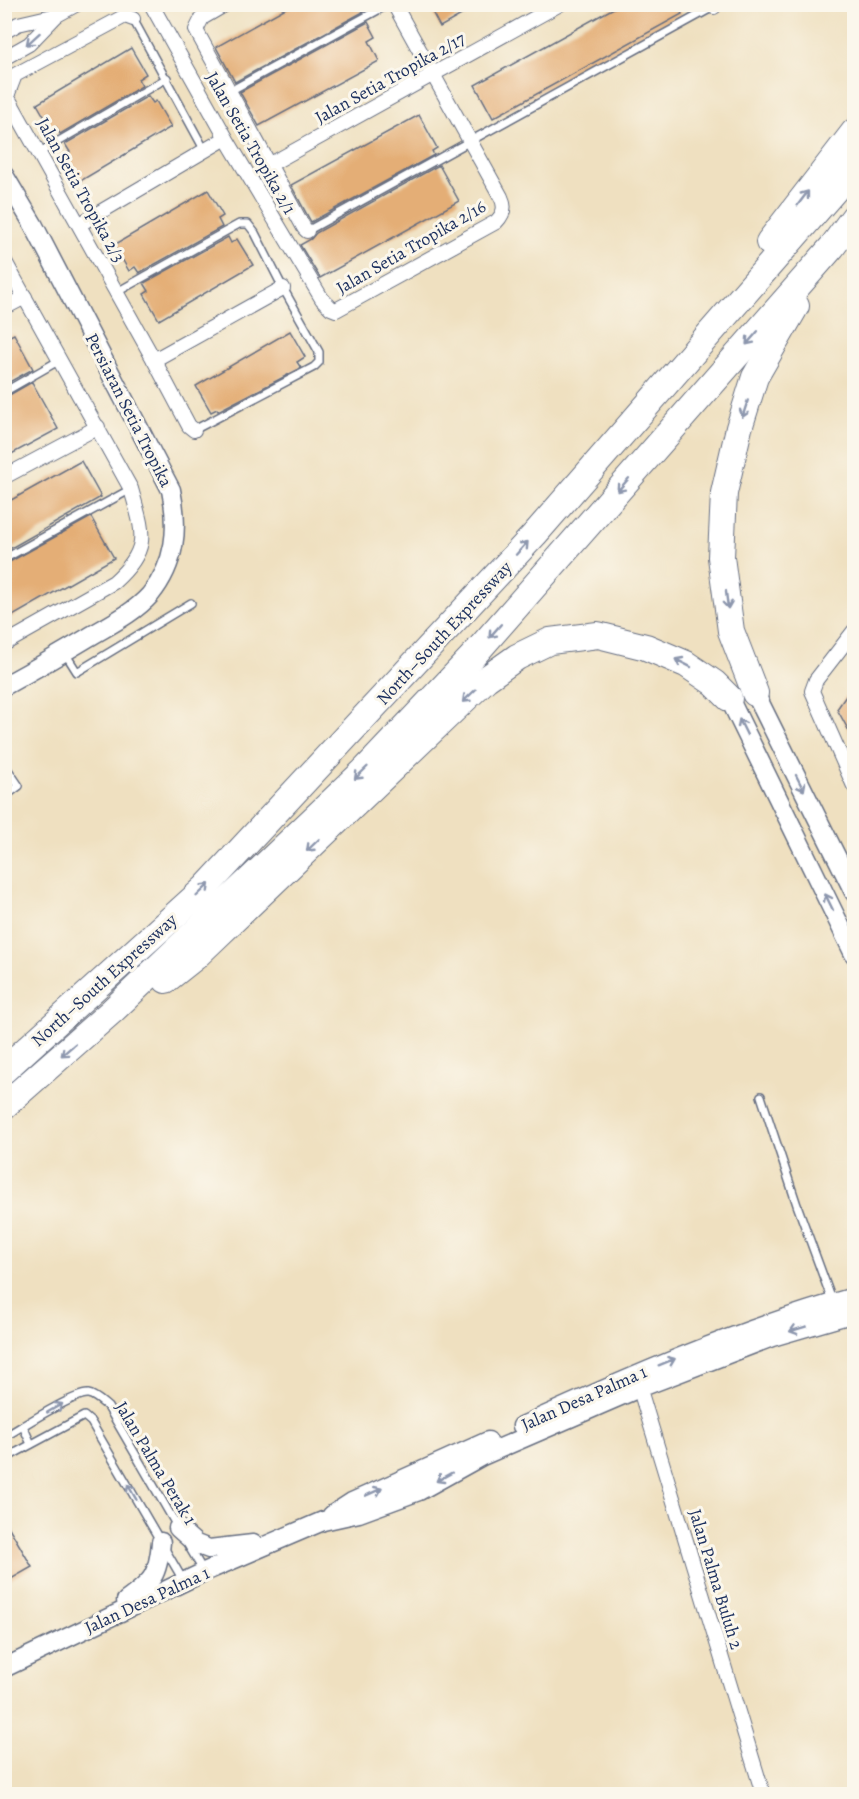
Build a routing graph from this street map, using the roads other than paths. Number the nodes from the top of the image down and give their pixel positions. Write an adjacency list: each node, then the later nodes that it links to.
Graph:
1 (77, 4): 8 (street)
2 (151, 4): 16 (street, Jalan Setia Tropika 2/1)
3 (226, 4): 14 (street)
4 (389, 4): 14 (lane)
5 (394, 4): 12 (street)
6 (560, 4): 12 (street, Jalan Setia Tropika 2/17)
7 (714, 5): 17 (lane)
8 (57, 15): 10 (street); 11 (street, one-way to 11)
9 (129, 17): 13 (lane); 19 (street, Jalan Setia Tropika 2/3)
10 (4, 32)
11 (4, 58)
12 (433, 74): 17 (street); 20 (street, Jalan Setia Tropika 2/17)
13 (167, 78): 18 (lane); 19 (lane)
14 (230, 92): 20 (street)
15 (855, 132): 38 (highway, one-way to 15)
16 (226, 138): 18 (street); 31 (street, Jalan Setia Tropika 2/1)
17 (471, 142): 25 (lane); 31 (street, Jalan Setia Tropika 2/16)
18 (204, 149): 24 (street)
19 (40, 152): 24 (street, Jalan Setia Tropika 2/3)
20 (270, 165): 25 (street)
21 (855, 168): 38 (highway, North–South Expressway)
22 (4, 175): 45 (street, Persiaran Setia Tropika)
23 (855, 218): 26 (highway, North–South Expressway)
24 (80, 224): 29 (street, Jalan Setia Tropika 2/3)
25 (307, 231)
26 (832, 247): 47 (highway, one-way to 47); 54 (highway, North–South Expressway, one-way to 54)
27 (4, 260): 30 (street)
28 (283, 288): 29 (lane); 34 (street); 37 (lane)
29 (117, 292): 34 (street, Jalan Setia Tropika 2/3)
30 (25, 297): 32 (street); 33 (street)
31 (322, 299)
32 (4, 308)
33 (60, 360): 35 (lane); 36 (street)
34 (154, 360): 37 (street, Jalan Setia Tropika 2/3)
35 (4, 392)
36 (98, 428): 39 (street); 40 (street)
37 (194, 430)
38 (613, 444): 55 (highway, North–South Expressway, one-way to 38)
39 (4, 477)
40 (131, 489): 41 (lane); 44 (street)
41 (4, 560)
42 (191, 603): 45 (lane)
43 (855, 631): 50 (street)
44 (4, 644)
45 (64, 651): 46 (street, Persiaran Setia Tropika)
46 (4, 686)
47 (755, 693): 52 (street, one-way to 52)
48 (729, 699): 53 (street, one-way to 48); 54 (highway, one-way to 54)
49 (4, 764): 51 (lane)
50 (855, 786)
51 (4, 797)
52 (855, 892)
53 (855, 954)
54 (112, 1011): 57 (highway, North–South Expressway, one-way to 57)
55 (4, 1070)
56 (761, 1096): 59 (lane)
57 (4, 1106)
58 (855, 1297): 59 (street, Jalan Desa Palma 1)
59 (833, 1303): 61 (street, Jalan Desa Palma 1, one-way to 59)
60 (855, 1313): 61 (street, Jalan Desa Palma 1, one-way to 61)
61 (637, 1381): 67 (street, Jalan Desa Palma 1); 73 (street, Jalan Palma Buluh 2)
62 (23, 1426): 63 (lane, Jalan Palma Perak 1); 64 (lane); 66 (lane, Jalan Palma Perak 1, one-way to 66)
63 (4, 1437)
64 (31, 1443): 65 (lane, Jalan Palma Perak 1); 68 (lane, Jalan Palma Perak 1, one-way to 64)
65 (4, 1459)
66 (178, 1528): 67 (street); 69 (lane, Jalan Palma Perak 1)
67 (276, 1541): 69 (street, Jalan Desa Palma 1)
68 (161, 1542): 70 (lane, Jalan Palma Perak 1); 71 (street)
69 (204, 1572): 70 (street, Jalan Desa Palma 1)
70 (184, 1582): 71 (street, Jalan Desa Palma 1)
71 (99, 1623): 72 (street, Jalan Desa Palma 1)
72 (4, 1668)
73 (763, 1794)

